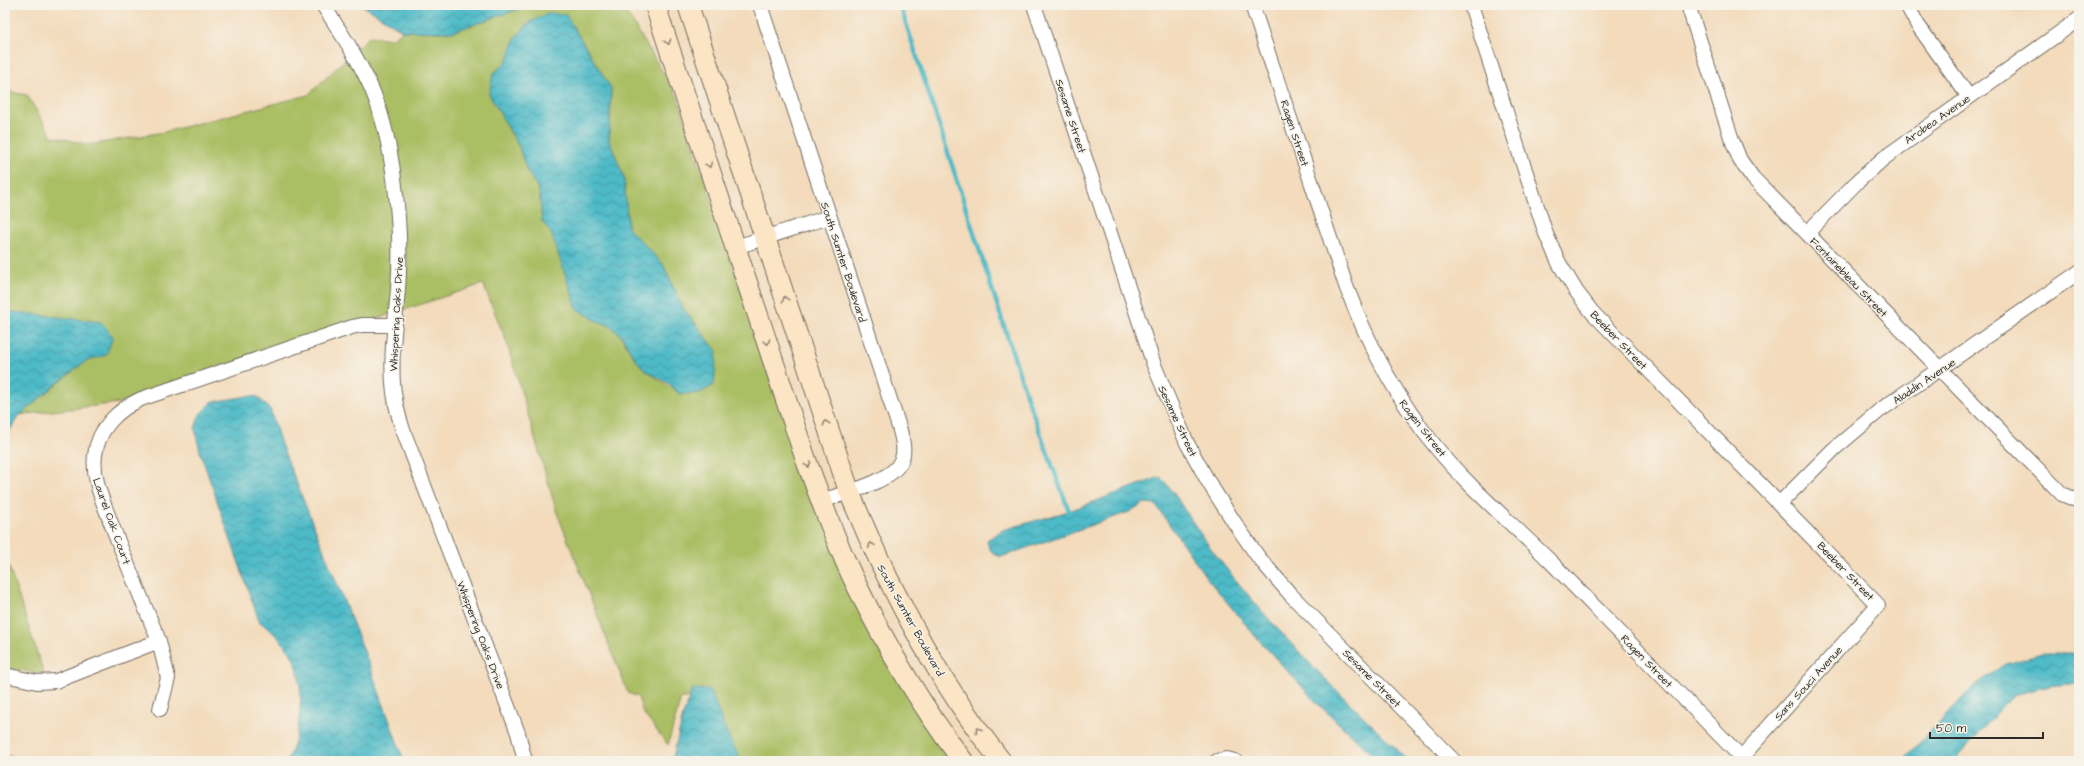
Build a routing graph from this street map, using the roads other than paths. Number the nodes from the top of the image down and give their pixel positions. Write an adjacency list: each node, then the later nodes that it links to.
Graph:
1 (324, 5): 17 (street, Whispering Oaks Drive)
2 (655, 5): 15 (main road, one-way to 15)
3 (688, 5): 14 (main road, South Sumter Boulevard)
4 (760, 5): 12 (street, South Sumter Boulevard)
5 (1034, 5): 33 (street, Sesame Street)
6 (1252, 5): 27 (street, Ragen Street)
7 (1471, 5): 21 (street, Beeber Street)
8 (1688, 5): 13 (street, Fontainebleau Street)
9 (1906, 5): 11 (street)
10 (2079, 19): 11 (street, Arobea Avenue)
11 (1969, 97): 13 (street, Arobea Avenue)
12 (829, 216): 14 (street); 19 (street, South Sumter Boulevard)
13 (1807, 234): 18 (street, Fontainebleau Street)
14 (765, 237): 15 (street); 19 (main road, South Sumter Boulevard, one-way to 14)
15 (736, 247): 20 (main road, one-way to 20)
16 (2079, 272): 18 (street, Aladdin Avenue)
17 (395, 325): 24 (street, Laurel Oak Court); 28 (street, Whispering Oaks Drive)
18 (1940, 369): 21 (street, Aladdin Avenue); 22 (street, Fontainebleau Street)
19 (849, 491): 20 (street, South Sumter Boulevard); 30 (main road, South Sumter Boulevard, one-way to 19)
20 (821, 500): 29 (main road)
21 (1780, 502): 23 (street, Beeber Street)
22 (2079, 502)
23 (1878, 605): 27 (street, Sans Souci Avenue)
24 (159, 641): 25 (street); 26 (street, Laurel Oak Court)
25 (5, 675)
26 (160, 709)
27 (1739, 759)
28 (525, 761)
29 (963, 761)
30 (1001, 761)
31 (1217, 761): 32 (street)
32 (1235, 761)
33 (1454, 761)

